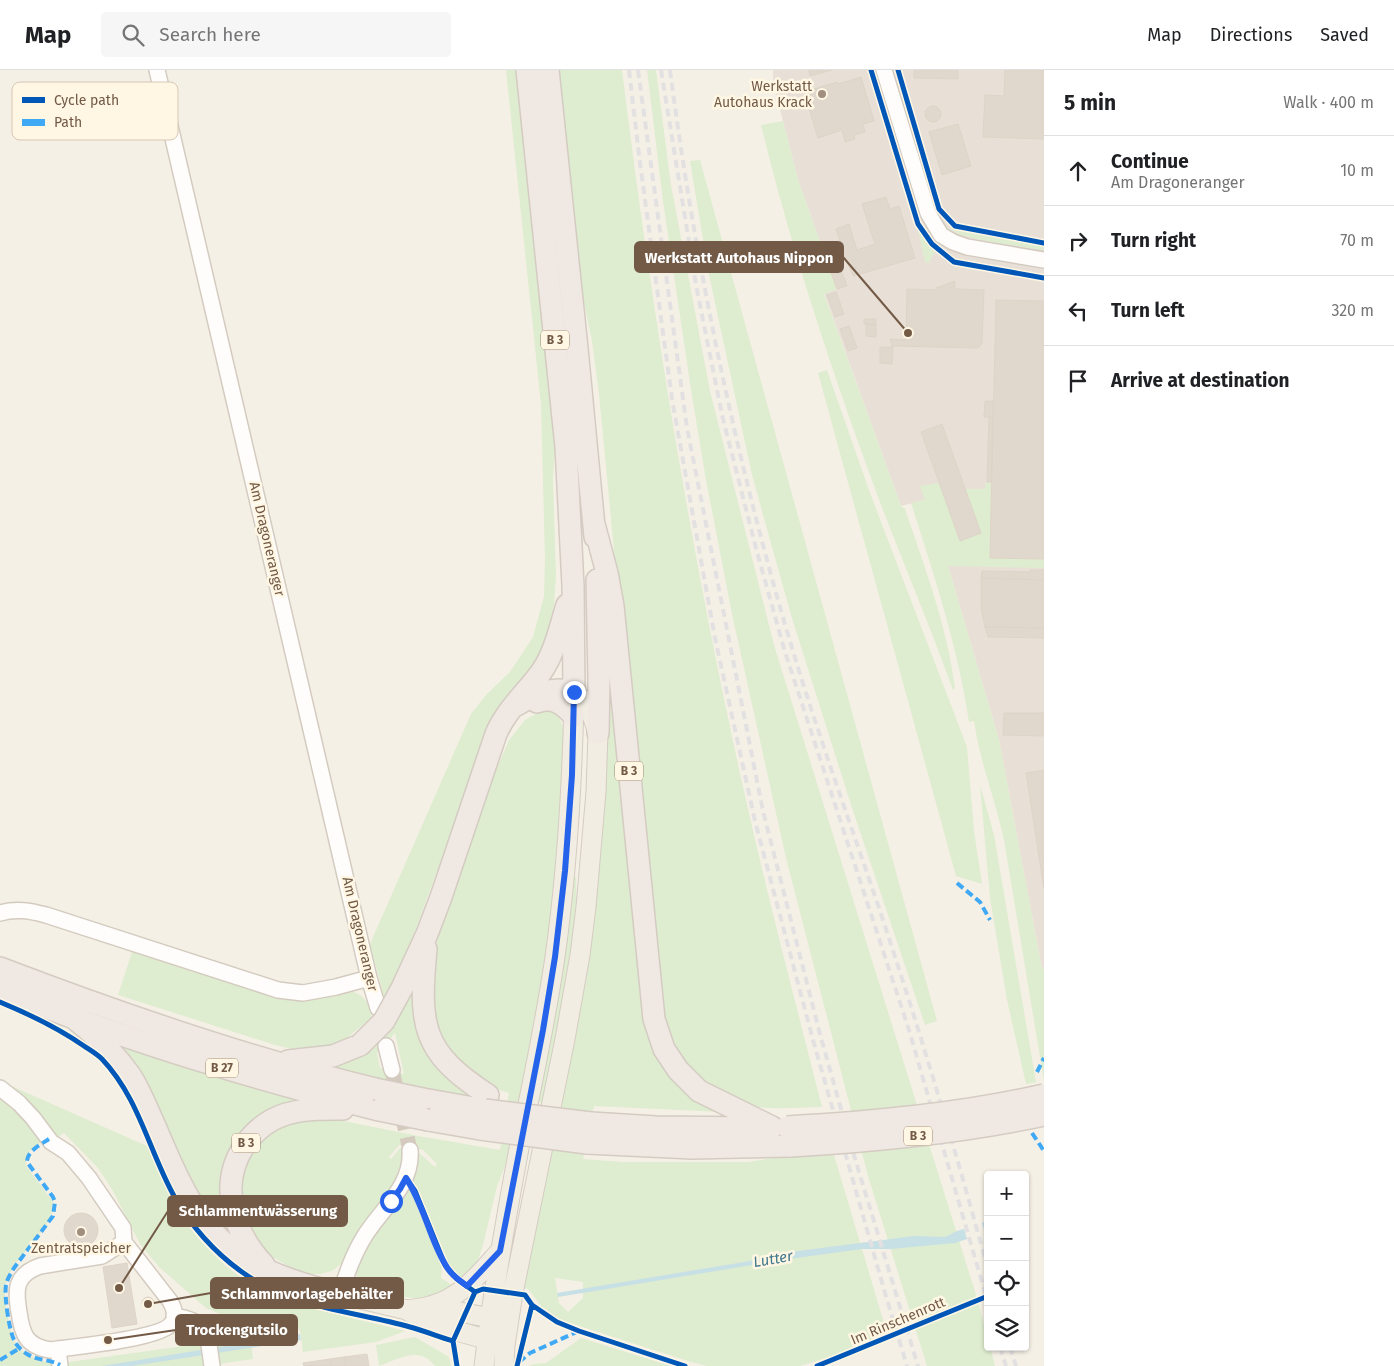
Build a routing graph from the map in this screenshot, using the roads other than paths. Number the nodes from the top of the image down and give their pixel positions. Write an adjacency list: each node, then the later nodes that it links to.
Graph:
1 (527, 70): 7 (highway, B 3)
2 (548, 70): 6 (highway, B 3)
3 (884, 70): 5 (street)
4 (173, 140): 15 (street, Am Dragoneranger)
5 (1044, 260)
6 (594, 524): 11 (highway, B 3); 28 (highway, B 3)
7 (573, 586): 8 (highway, B 3); 9 (highway)
8 (574, 692): 9 (highway); 10 (main road, B 3); 11 (main road)
9 (515, 706): 12 (highway)
10 (574, 716): 12 (highway); 31 (main road, B 3)
11 (598, 732): 38 (main road, B 3)
12 (489, 756): 14 (highway)
13 (0, 913): 15 (street)
14 (427, 934): 20 (highway, bridge); 25 (highway)
15 (369, 978): 17 (street, Am Dragoneranger)
16 (7, 981): 18 (highway, B 27); 20 (highway, B 27)
17 (378, 1008)
18 (71, 1016): 24 (highway, B 27); 32 (highway, B 3)
19 (386, 1046): 21 (street)
20 (273, 1062): 24 (highway)
21 (392, 1070)
22 (0, 1088): 30 (street)
23 (1044, 1094): 28 (highway, B 3, bridge)
24 (377, 1103): 25 (highway, bridge); 25 (highway, B 3, bridge); 32 (highway, B 3)
25 (484, 1112): 27 (highway, B 3, bridge); 27 (highway, B 3, bridge)
26 (1044, 1115): 28 (highway, B 3, bridge)
27 (589, 1133): 28 (highway, B 3)
28 (784, 1134)
29 (410, 1150): 33 (street)
30 (124, 1242): 36 (street); 40 (street)
31 (500, 1251): 34 (main road, B 3); 37 (main road, B 3)
32 (269, 1270): 33 (highway, B 3)
33 (340, 1294): 35 (main road, B 3)
34 (430, 1306): 35 (main road, B 3); 37 (main road, B 3)
35 (407, 1310): 39 (main road, B 3)
36 (174, 1316): 40 (street); 41 (street)
37 (490, 1317): 38 (main road, B 3); 39 (main road)
38 (509, 1322): 39 (main road, B 3)
39 (496, 1343): 43 (main road); 44 (main road)
40 (58, 1349): 42 (street)
41 (212, 1363)
42 (60, 1366)
43 (484, 1366)
44 (504, 1366)

